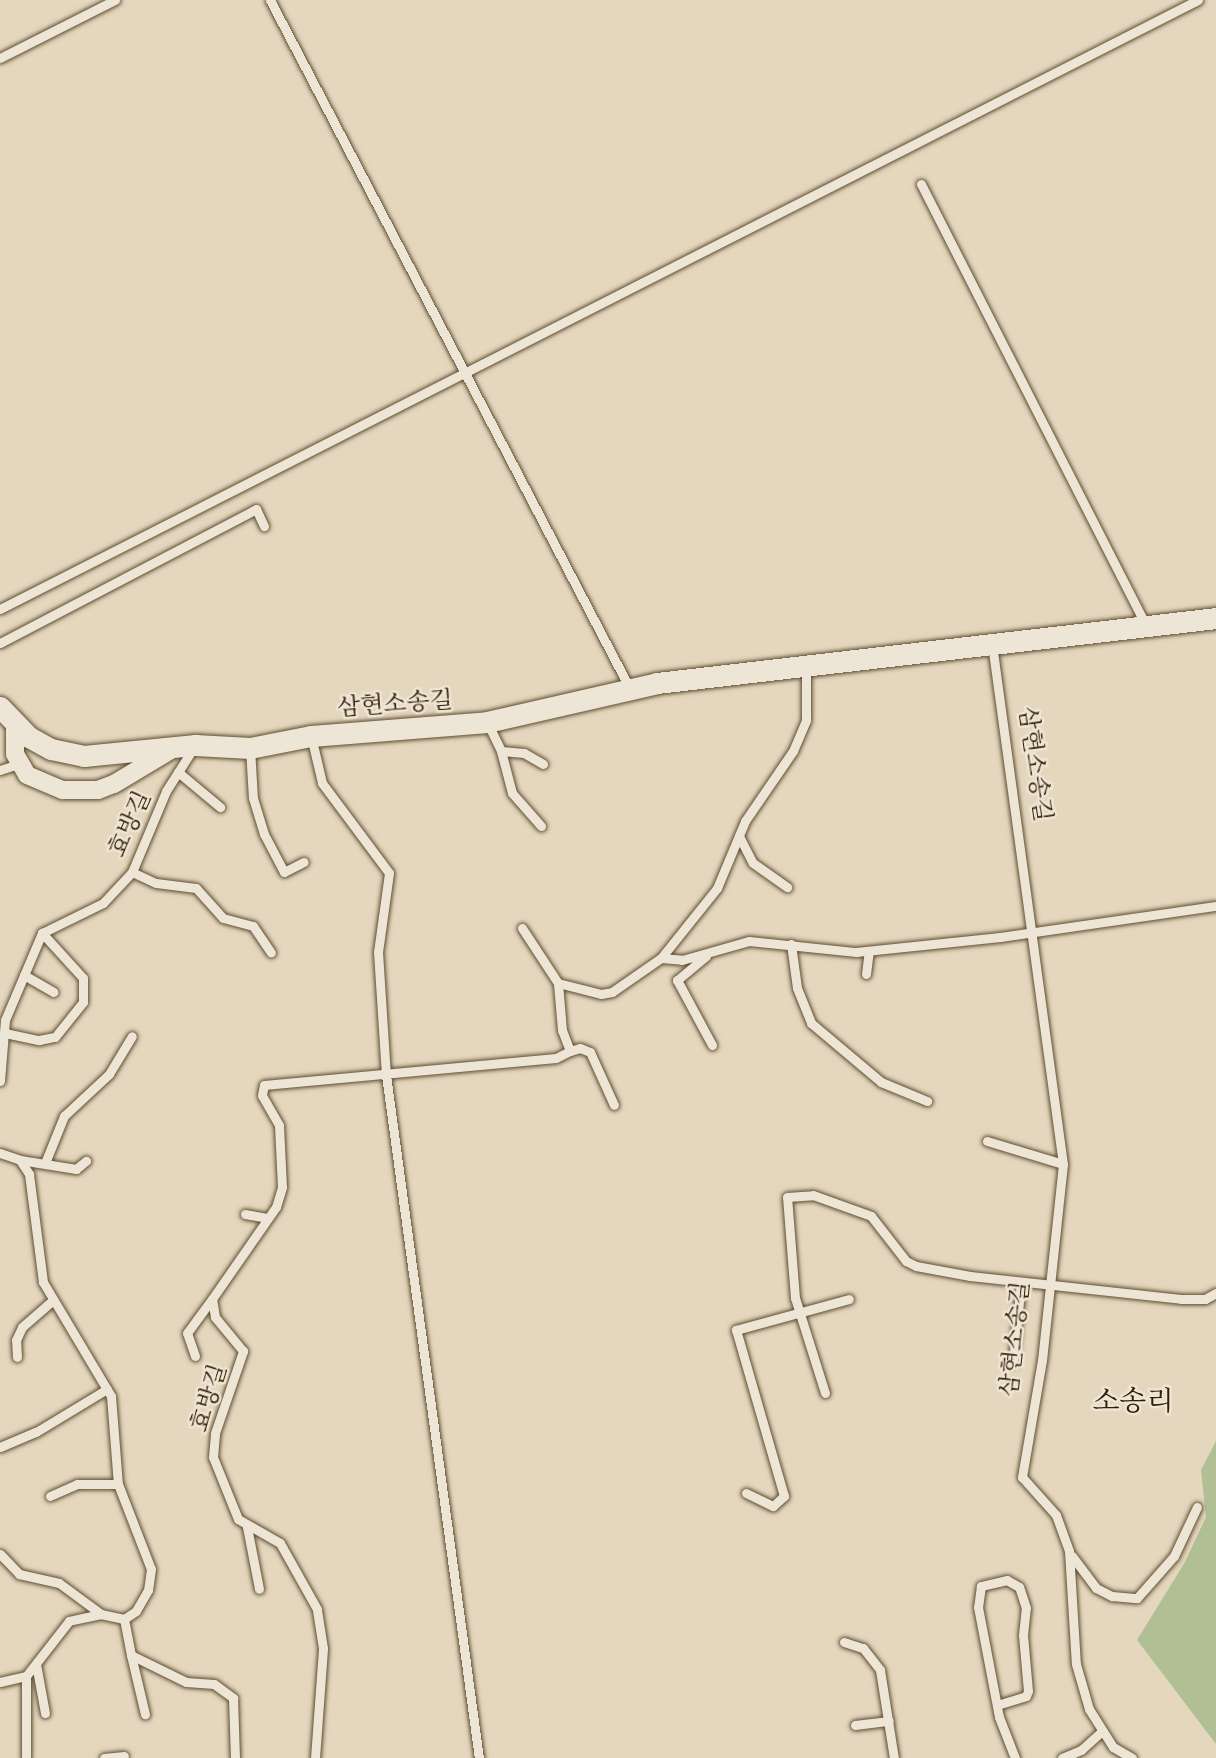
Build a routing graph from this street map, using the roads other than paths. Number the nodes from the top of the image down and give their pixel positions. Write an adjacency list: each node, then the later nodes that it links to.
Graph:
1 (115, 0): 4 (lane)
2 (271, 0): 6 (lane)
3 (1198, 0): 6 (lane)
4 (0, 58)
5 (920, 184): 10 (lane)
6 (464, 375): 8 (lane); 14 (lane)
7 (264, 526): 11 (lane)
8 (0, 609)
9 (1216, 618): 10 (street, 삼현소송길)
10 (1146, 625): 12 (street, 삼현소송길)
11 (0, 643)
12 (992, 644): 13 (street, 삼현소송길); 36 (lane, 삼현소송길)
13 (806, 666): 14 (street, 삼현소송길); 29 (lane)
14 (629, 687): 16 (street, 삼현소송길)
15 (0, 707): 17 (street, 삼현소송길)
16 (487, 722): 18 (street, 삼현소송길); 22 (lane)
17 (15, 726): 20 (street, 삼현소송길); 23 (street)
18 (311, 736): 21 (street, 삼현소송길); 50 (lane)
19 (195, 745): 20 (street, 삼현소송길); 21 (street, 삼현소송길); 26 (lane, 효방길)
20 (174, 748): 23 (street)
21 (250, 748): 30 (lane)
22 (501, 751): 24 (lane); 28 (lane)
23 (19, 764): 25 (lane)
24 (544, 764)
25 (0, 770)
26 (178, 772): 27 (lane); 31 (lane, 효방길)
27 (220, 807)
28 (541, 826)
29 (739, 836): 32 (lane); 41 (lane)
30 (304, 862)
31 (132, 872): 35 (lane, 효방길); 40 (lane)
32 (787, 887)
33 (1216, 906): 36 (lane)
34 (522, 928): 44 (lane)
35 (42, 933): 43 (lane); 46 (lane)
36 (1031, 933): 38 (lane); 59 (lane, 삼현소송길)
37 (791, 944): 38 (lane); 39 (lane); 52 (lane)
38 (869, 951): 42 (lane)
39 (711, 952): 41 (lane); 48 (lane)
40 (271, 953)
41 (662, 958): 44 (lane)
42 (866, 974)
43 (24, 975): 45 (lane); 46 (lane)
44 (558, 983): 49 (lane)
45 (53, 992)
46 (5, 1033): 51 (lane)
47 (132, 1036): 58 (lane)
48 (712, 1045)
49 (570, 1051): 50 (lane); 53 (lane)
50 (386, 1074): 61 (lane); 101 (lane)
51 (0, 1081)
52 (927, 1101)
53 (614, 1105)
54 (987, 1141): 59 (lane)
55 (0, 1153): 56 (lane)
56 (20, 1160): 58 (lane); 67 (lane)
57 (86, 1161): 58 (lane)
58 (45, 1163)
59 (1063, 1164): 63 (lane, 삼현소송길)
60 (245, 1214): 61 (lane)
61 (267, 1218): 65 (lane)
62 (1021, 1282): 63 (lane); 68 (lane); 71 (lane)
63 (1047, 1284): 64 (lane); 80 (lane, 삼현소송길)
64 (1216, 1293)
65 (212, 1299): 69 (lane); 79 (lane, 효방길)
66 (849, 1299): 68 (lane)
67 (52, 1301): 70 (lane); 72 (lane)
68 (799, 1310): 73 (lane); 76 (lane)
69 (195, 1356)
70 (17, 1357)
71 (1013, 1362)
72 (107, 1389): 74 (lane); 75 (lane)
73 (825, 1393)
74 (0, 1447)
75 (118, 1484): 77 (lane); 84 (lane)
76 (746, 1493)
77 (50, 1496)
78 (1197, 1507): 80 (lane)
79 (247, 1527): 82 (lane); 100 (lane)
80 (1069, 1551): 95 (lane, 삼현소송길)
81 (0, 1554): 83 (lane)
82 (259, 1589)
83 (101, 1614): 84 (lane); 87 (lane)
84 (124, 1619): 86 (lane)
85 (844, 1642): 93 (lane)
86 (131, 1655): 92 (lane); 99 (lane)
87 (36, 1664): 88 (lane); 91 (lane)
88 (26, 1675): 89 (lane); 97 (lane)
89 (0, 1682)
90 (997, 1705): 90 (lane); 103 (lane)
91 (45, 1713)
92 (145, 1714)
93 (889, 1721): 94 (lane); 102 (lane)
94 (855, 1725)
95 (1100, 1733): 104 (lane); 105 (lane)
96 (124, 1756): 98 (lane)
97 (26, 1758)
98 (104, 1758)
99 (235, 1758)
100 (315, 1758)
101 (479, 1758)
102 (894, 1758)
103 (1015, 1758)
104 (1062, 1758)
105 (1132, 1758)

